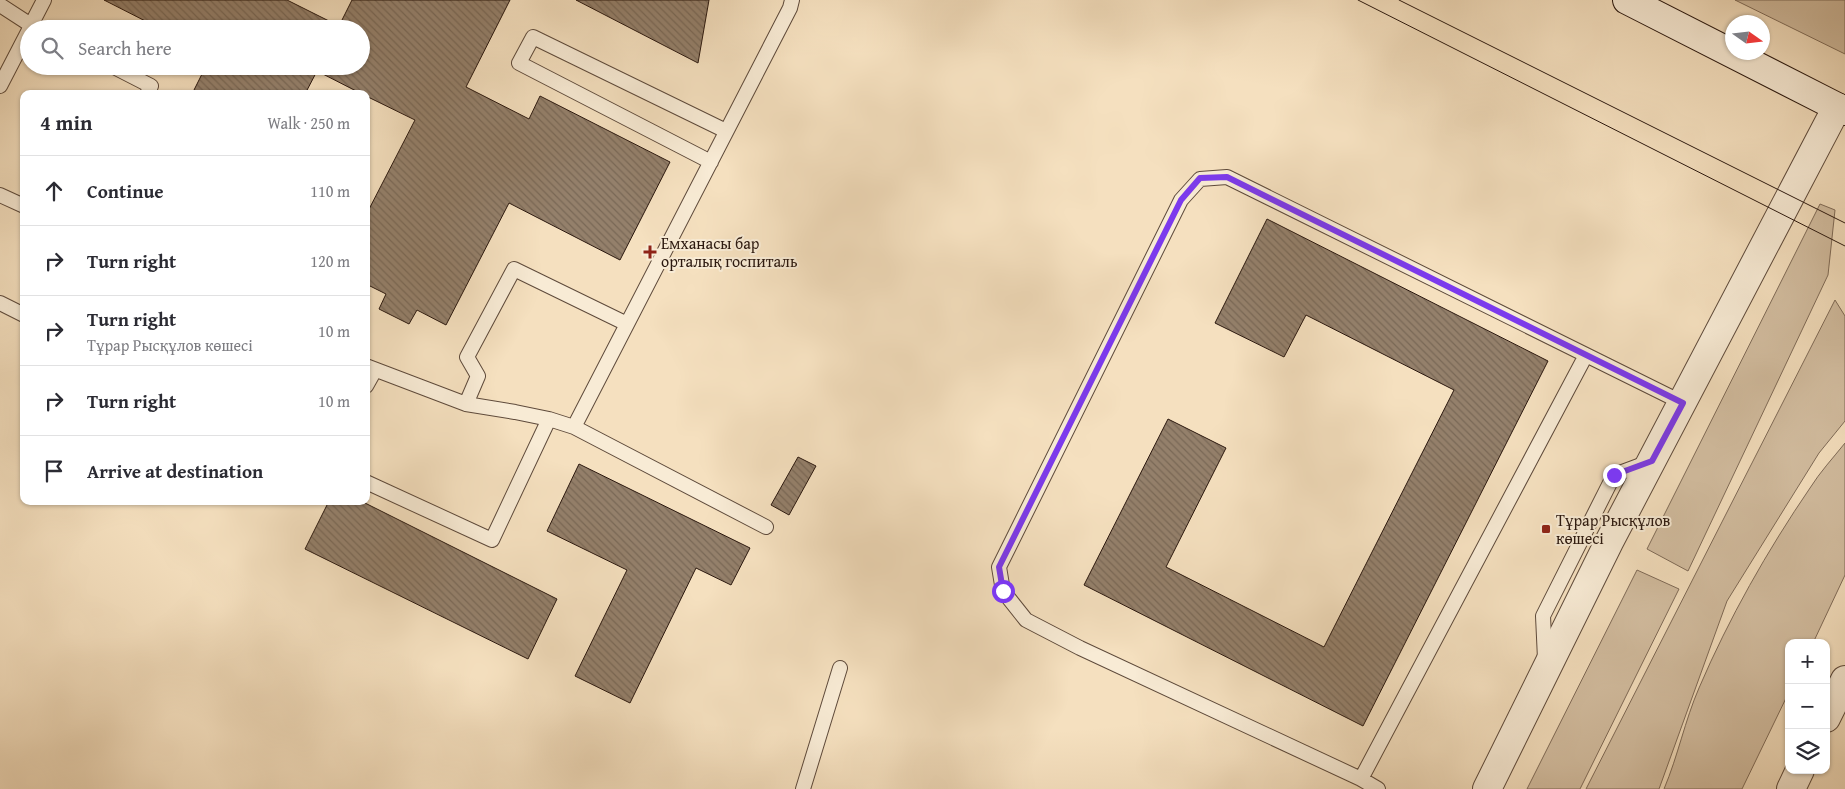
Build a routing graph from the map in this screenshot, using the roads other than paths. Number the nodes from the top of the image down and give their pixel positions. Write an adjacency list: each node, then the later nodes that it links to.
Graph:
1 (44, 0): 6 (lane)
2 (792, 0): 12 (lane)
3 (1627, 0): 11 (street)
4 (0, 5): 5 (lane)
5 (20, 20)
6 (35, 20)
7 (20, 49): 9 (lane)
8 (130, 75): 10 (lane)
9 (0, 86)
10 (149, 90)
11 (1841, 109): 21 (street)
12 (726, 131): 13 (lane); 13 (lane)
13 (711, 162): 18 (lane)
14 (0, 195): 15 (lane)
15 (20, 204)
16 (0, 303): 17 (lane)
17 (20, 313)
18 (627, 324): 22 (lane); 24 (lane)
19 (1586, 355): 21 (lane); 31 (lane); 31 (lane)
20 (371, 368): 22 (lane)
21 (1683, 403): 34 (street)
22 (466, 404): 23 (lane)
23 (549, 420): 24 (lane); 25 (lane)
24 (574, 428): 26 (lane)
25 (370, 484)
26 (766, 527)
27 (840, 668): 32 (lane)
28 (1845, 680): 29 (street)
29 (1830, 710)
30 (1798, 774): 35 (street)
31 (1361, 779): 33 (lane)
32 (803, 789)
33 (1378, 789)
34 (1486, 789)
35 (1790, 789)

